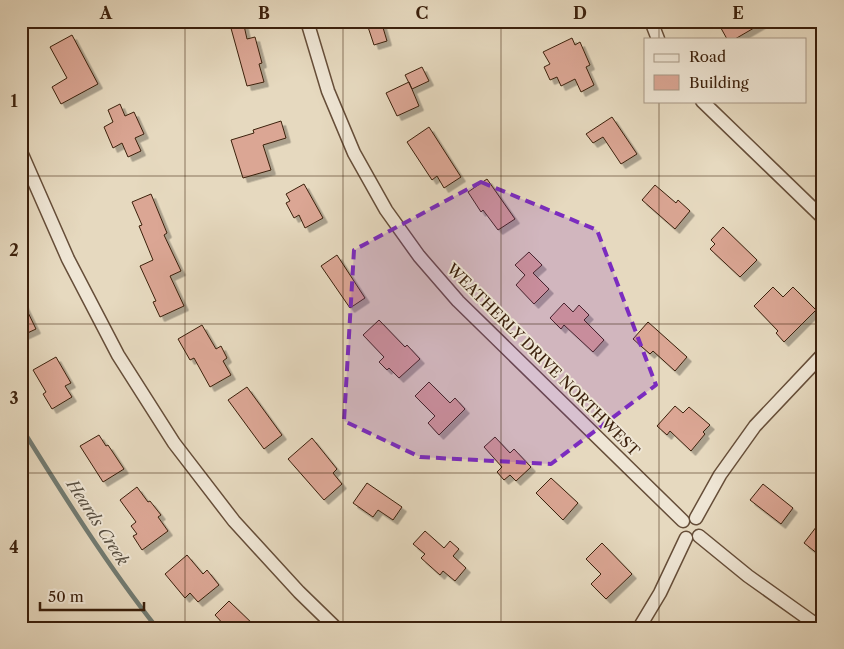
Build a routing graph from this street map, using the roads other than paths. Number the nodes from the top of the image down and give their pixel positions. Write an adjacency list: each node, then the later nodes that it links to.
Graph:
1 (307, 21): 9 (street, WEATHERLY DRIVE NORTHWEST)
2 (651, 21): 3 (street)
3 (658, 38)
4 (703, 102): 6 (street)
5 (21, 152): 12 (street)
6 (823, 218)
7 (823, 354): 8 (street)
8 (696, 518): 9 (street); 10 (street)
9 (683, 521): 11 (street)
10 (699, 536): 11 (street); 14 (street)
11 (686, 538): 13 (street)
12 (336, 628)
13 (640, 628)
14 (821, 628)

